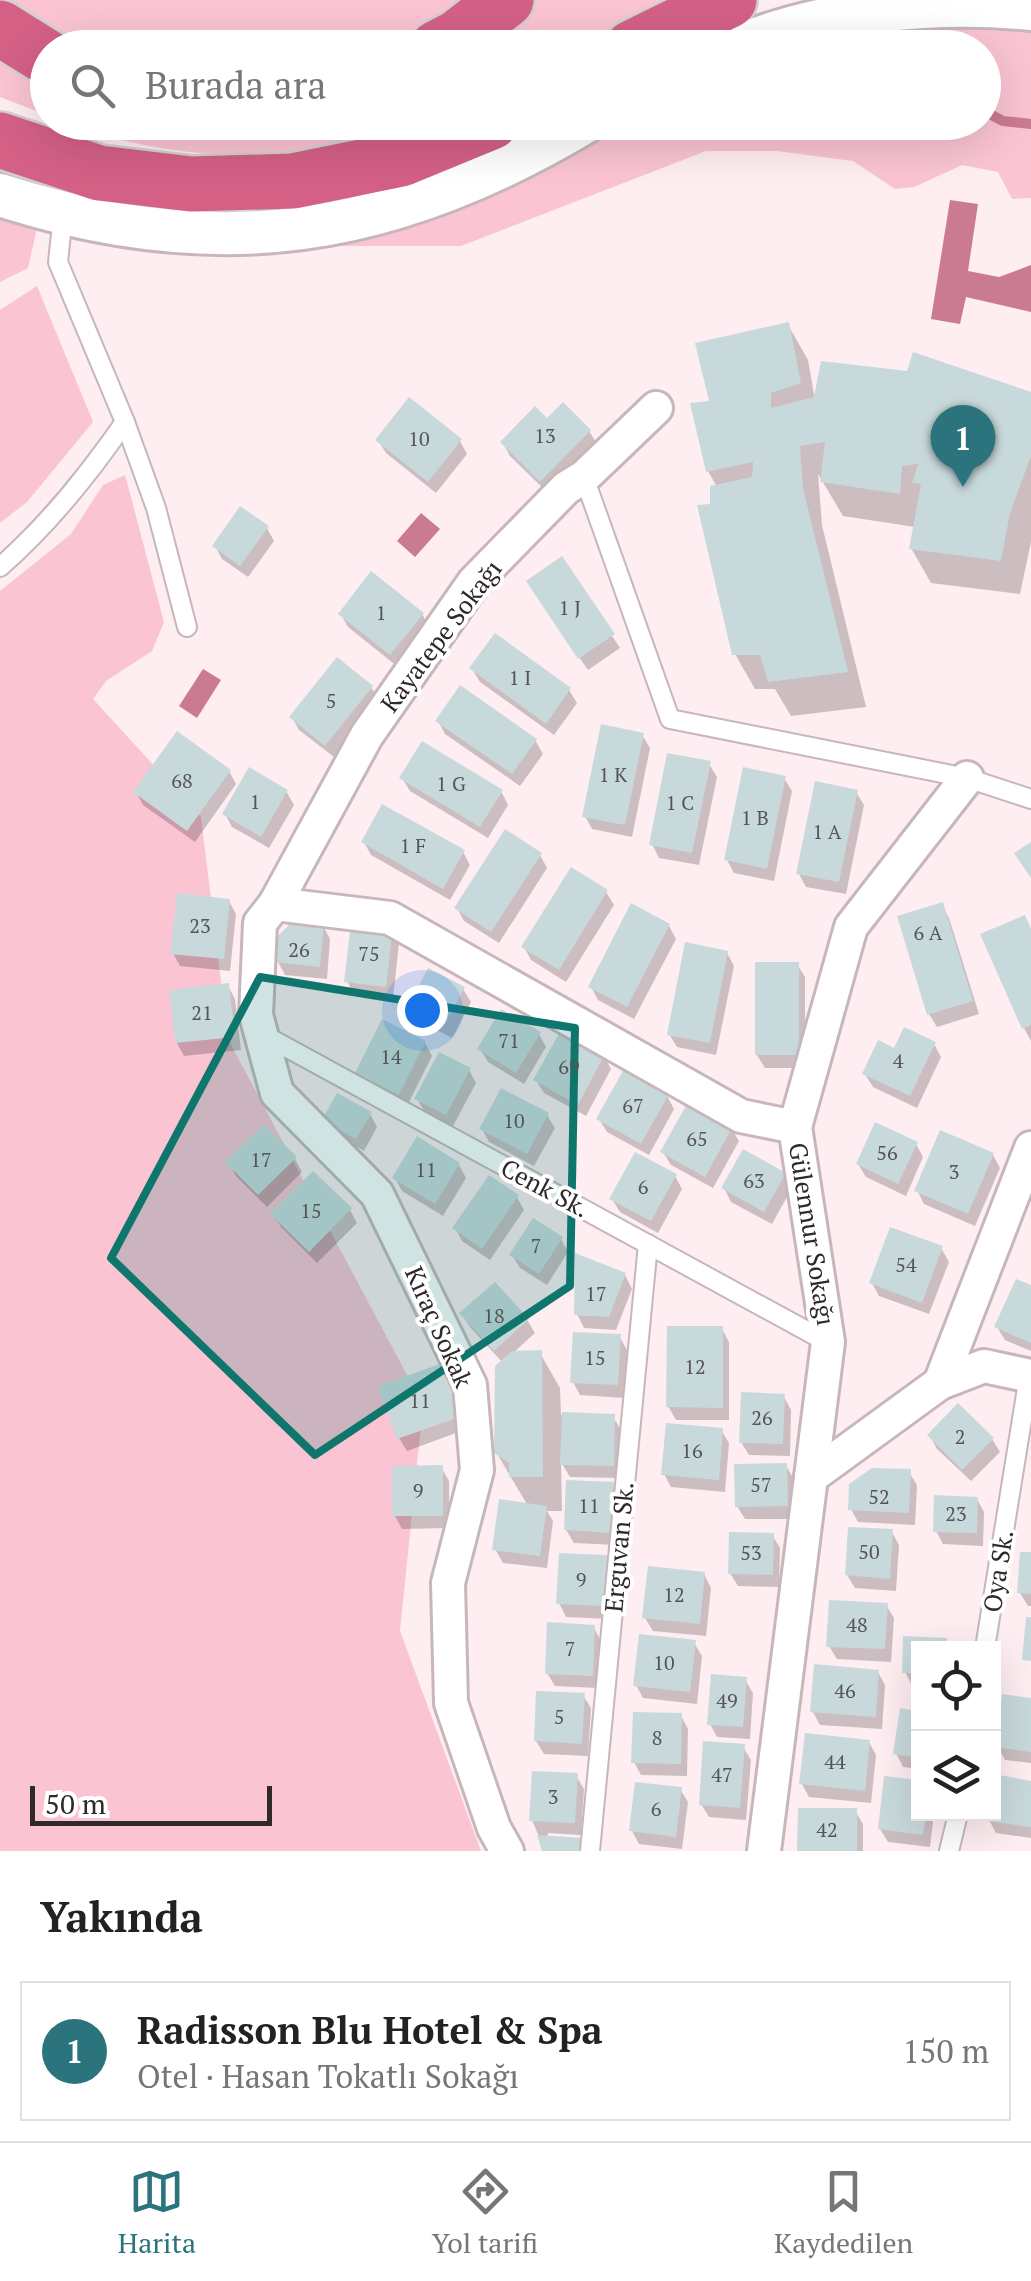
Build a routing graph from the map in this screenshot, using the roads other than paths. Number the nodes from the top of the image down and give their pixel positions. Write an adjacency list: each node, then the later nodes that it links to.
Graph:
1 (506, 0): 5 (highway)
2 (729, 0): 6 (highway)
3 (1031, 10): 7 (street)
4 (0, 28): 8 (highway)
5 (468, 30)
6 (668, 30)
7 (780, 30)
8 (30, 47)
9 (446, 140): 11 (highway)
10 (555, 140): 12 (street)
11 (8, 173): 12 (street)
12 (63, 216): 14 (lane)
13 (656, 408): 15 (street, Kayatepe Sokağı)
14 (125, 422): 16 (lane); 17 (lane)
15 (584, 477): 18 (lane); 20 (street, Kayatepe Sokağı)
16 (0, 567)
17 (187, 627)
18 (967, 778): 19 (lane); 22 (street)
19 (1031, 799)
20 (275, 904): 21 (street, Kıraç Sokak); 22 (street, Gülennur Sokağı)
21 (261, 1034): 24 (lane, Cenk Sk.); 31 (street, Kıraç Sokak)
22 (795, 1127): 25 (street, Gülennur Sokağı)
23 (1031, 1148): 27 (street)
24 (648, 1244): 25 (lane, Cenk Sk.); 32 (lane, Erguvan Sk.)
25 (828, 1342): 28 (street, Gülennur Sokağı)
26 (1030, 1376): 27 (street); 29 (lane, Oya Sk.)
27 (940, 1383): 28 (street)
28 (811, 1478): 33 (street, Gülennur Sokağı)
29 (986, 1641)
30 (956, 1821): 34 (lane)
31 (507, 1851)
32 (590, 1851)
33 (764, 1851)
34 (949, 1851)

